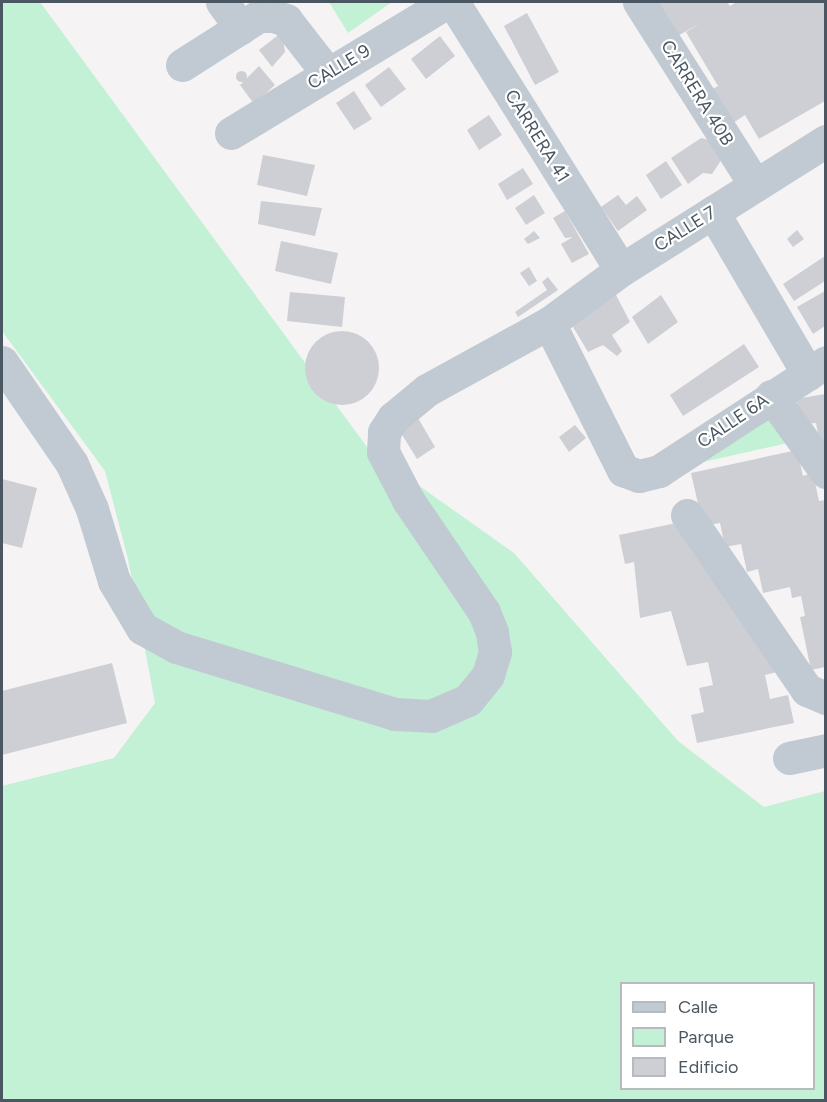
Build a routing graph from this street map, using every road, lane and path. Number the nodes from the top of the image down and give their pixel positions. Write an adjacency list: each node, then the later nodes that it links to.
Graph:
1 (222, 2): 5 (street)
2 (447, 2): 7 (street, CALLE 9)
3 (453, 2): 12 (street, CARRERA 41)
4 (639, 2): 10 (street, CARRERA 40B)
5 (241, 28): 6 (street); 7 (street)
6 (182, 65)
7 (328, 74): 8 (street, CALLE 9)
8 (231, 133)
9 (825, 141): 10 (street, CALLE 7)
10 (755, 185): 11 (street, CALLE 7)
11 (713, 212): 12 (street, CALLE 7); 15 (street)
12 (621, 270): 13 (street, CALLE 7)
13 (549, 322): 14 (street, CALLE 7); 16 (street, CALLE 6A)
14 (2, 362)
15 (817, 368): 16 (street, CALLE 6A)
16 (771, 396): 17 (street)
17 (825, 472)
18 (687, 515): 19 (street)
19 (825, 698)
20 (825, 750): 21 (street)
21 (789, 758)

